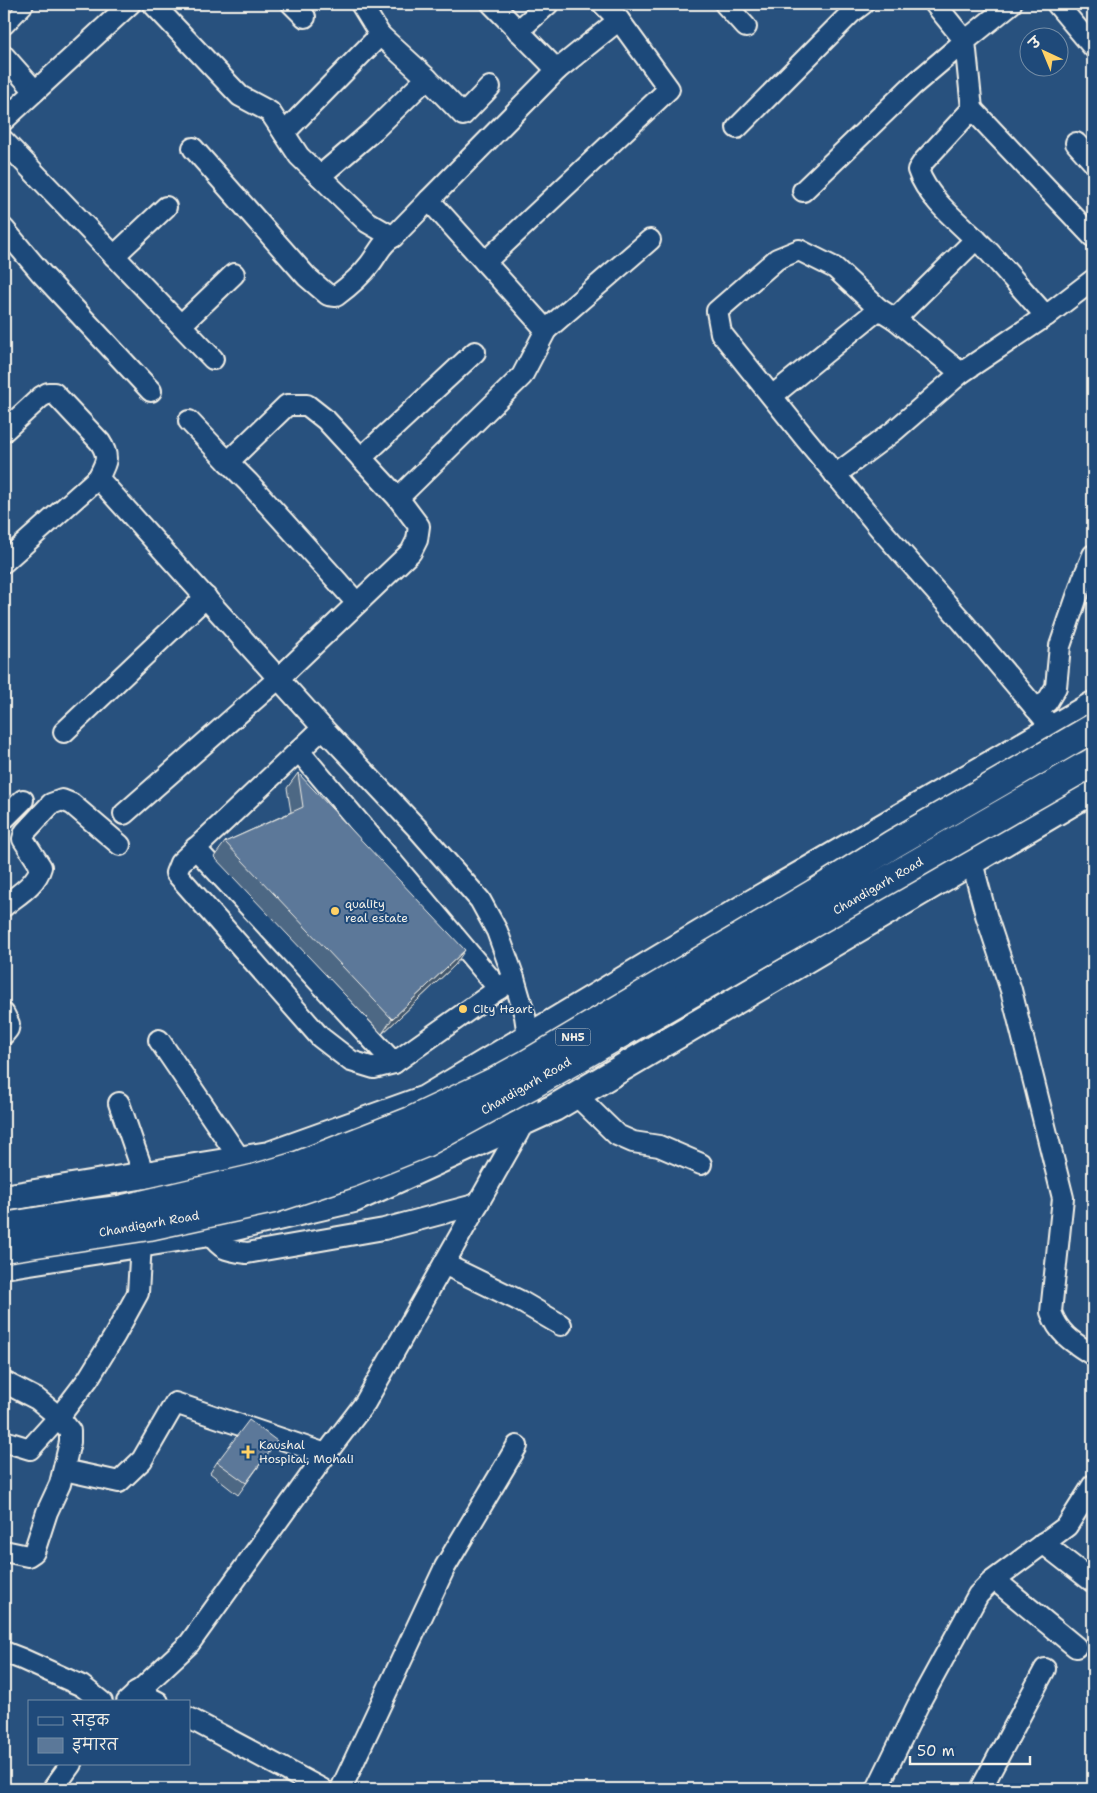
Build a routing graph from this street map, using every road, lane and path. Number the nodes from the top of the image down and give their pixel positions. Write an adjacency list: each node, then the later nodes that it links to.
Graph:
1 (23, 4): 14 (street)
2 (130, 4): 24 (street)
3 (153, 4): 28 (street)
4 (361, 4): 17 (street)
5 (492, 4): 16 (street)
6 (548, 4): 16 (street)
7 (603, 4): 13 (street)
8 (725, 4): 15 (street)
9 (863, 4): 27 (street)
10 (934, 4): 18 (street)
11 (1011, 4): 18 (street)
12 (1057, 4): 19 (street)
13 (619, 20): 21 (street); 43 (street)
14 (4, 24)
15 (746, 27)
16 (518, 31): 21 (street)
17 (380, 35): 22 (street); 28 (street)
18 (965, 41): 25 (street); 34 (street)
19 (1093, 47)
20 (4, 56): 24 (street)
21 (557, 70): 35 (street)
22 (427, 78): 23 (street); 33 (street)
23 (490, 87)
24 (34, 91): 26 (street)
25 (972, 109): 39 (street); 40 (street)
26 (4, 120)
27 (737, 128)
28 (284, 133): 33 (street)
29 (4, 141): 42 (street)
30 (1076, 143): 32 (street)
31 (193, 148): 38 (street)
32 (1093, 162)
33 (320, 176): 38 (street)
34 (803, 191)
35 (429, 200): 38 (street); 43 (street)
36 (166, 207): 42 (street)
37 (4, 229): 53 (street)
38 (393, 237)
39 (1093, 237)
40 (976, 239): 46 (street); 47 (street)
41 (650, 240): 49 (street)
42 (114, 256): 48 (street)
43 (485, 262): 49 (street)
44 (234, 274): 48 (street)
45 (1092, 284): 47 (street)
46 (887, 314): 52 (street); 54 (street); 54 (street)
47 (1046, 316): 52 (street)
48 (180, 325): 51 (street)
49 (546, 330): 61 (street)
50 (475, 352): 57 (street)
51 (213, 359)
52 (961, 373): 59 (street)
53 (151, 391)
54 (772, 396): 59 (street)
55 (189, 421): 58 (street)
56 (4, 431): 60 (street)
57 (362, 458): 58 (street); 61 (street)
58 (228, 462): 65 (street)
59 (835, 475): 68 (street)
60 (98, 478): 63 (street); 64 (street)
61 (398, 498): 65 (street)
62 (1093, 555): 68 (street)
63 (4, 562)
64 (206, 597): 66 (street); 72 (street)
65 (357, 603): 66 (street)
66 (279, 678): 69 (street); 76 (street)
67 (1093, 705): 71 (main road)
68 (1035, 708): 71 (street)
69 (323, 728): 73 (street); 82 (street)
70 (1093, 728): 96 (highway, NH5, bridge)
71 (1053, 729): 85 (main road)
72 (64, 732)
73 (299, 751): 79 (street); 82 (street)
74 (1088, 778): 80 (main road); 99 (highway, Chandigarh Road / NH5, bridge)
75 (23, 800): 77 (street)
76 (124, 814)
77 (4, 819)
78 (120, 845): 81 (street)
79 (195, 848): 87 (street); 87 (street)
80 (972, 862): 88 (main road); 103 (street)
81 (4, 906)
82 (507, 984): 85 (street); 87 (street)
83 (4, 1014): 84 (street)
84 (4, 1034)
85 (530, 1036): 90 (street); 91 (main road)
86 (159, 1040): 91 (street)
87 (394, 1063)
88 (577, 1096): 90 (main road); 92 (street)
89 (119, 1103): 93 (street)
90 (524, 1121): 95 (street); 97 (main road)
91 (240, 1160): 93 (main road)
92 (701, 1164)
93 (144, 1175): 94 (main road)
94 (4, 1198)
95 (478, 1204): 97 (street); 100 (street)
96 (4, 1227)
97 (209, 1232): 98 (main road)
98 (140, 1243): 101 (main road); 105 (street)
99 (4, 1248)
100 (444, 1264): 102 (street); 108 (street)
101 (4, 1265)
102 (561, 1325)
103 (1093, 1355)
104 (4, 1382): 105 (street)
105 (59, 1417): 106 (street); 109 (street)
106 (4, 1441)
107 (517, 1446): 125 (street)
108 (326, 1454): 109 (street); 118 (street)
109 (64, 1470): 112 (street)
110 (1091, 1493): 111 (street)
111 (1044, 1543): 113 (street); 114 (street)
112 (4, 1551)
113 (995, 1580): 115 (street); 126 (street)
114 (1093, 1582)
115 (1076, 1647)
116 (4, 1652): 119 (street)
117 (1045, 1669): 127 (street)
118 (132, 1696): 120 (street)
119 (100, 1700)
120 (149, 1700)
121 (190, 1719): 124 (street)
122 (70, 1766): 123 (street)
123 (53, 1789)
124 (322, 1789)
125 (341, 1789)
126 (877, 1789)
127 (981, 1789)

